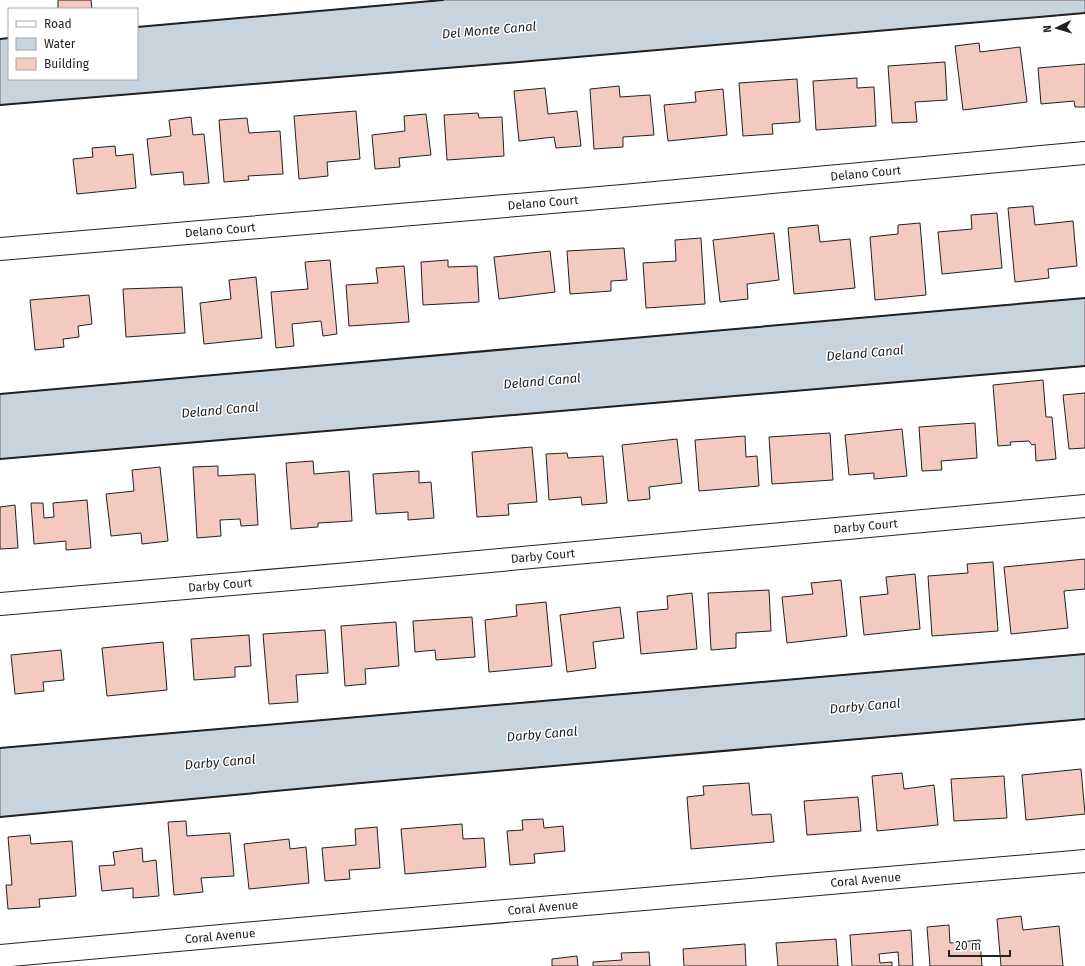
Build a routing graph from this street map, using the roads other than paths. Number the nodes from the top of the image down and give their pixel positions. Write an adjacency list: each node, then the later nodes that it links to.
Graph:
1 (1085, 153): 2 (street, Delano Court)
2 (0, 249)
3 (1085, 506): 4 (street, Darby Court)
4 (0, 604)
5 (1085, 861): 6 (street, Coral Avenue)
6 (0, 956)

